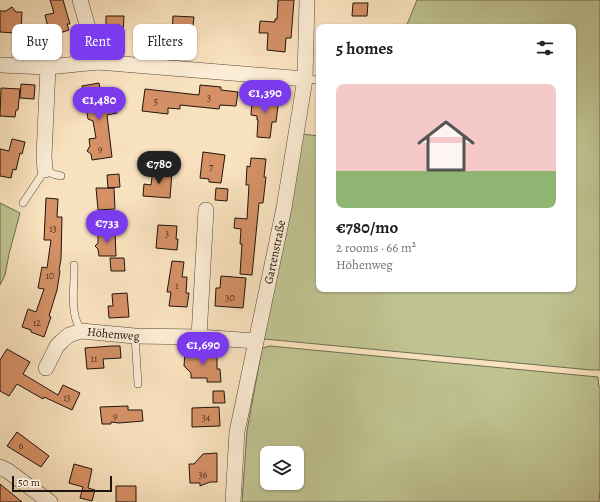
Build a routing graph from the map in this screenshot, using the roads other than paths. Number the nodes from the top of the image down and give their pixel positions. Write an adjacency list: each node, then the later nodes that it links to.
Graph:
1 (80, 0): 3 (street)
2 (307, 0): 6 (street, Gartenstraße)
3 (98, 62): 5 (street); 6 (street)
4 (0, 65): 5 (street)
5 (48, 67): 7 (street)
6 (312, 79): 15 (street, Gartenstraße)
7 (45, 170): 8 (lane); 9 (lane)
8 (61, 176)
9 (23, 203)
10 (206, 210): 14 (street)
11 (74, 265): 12 (lane)
12 (81, 331): 13 (street, Höhenweg); 16 (street, Höhenweg)
13 (135, 336): 14 (street, Höhenweg); 17 (lane)
14 (199, 337): 15 (street, Höhenweg)
15 (256, 341): 20 (street, Gartenstraße)
16 (46, 368)
17 (138, 384)
18 (0, 467): 19 (street)
19 (50, 502)
20 (233, 502)

